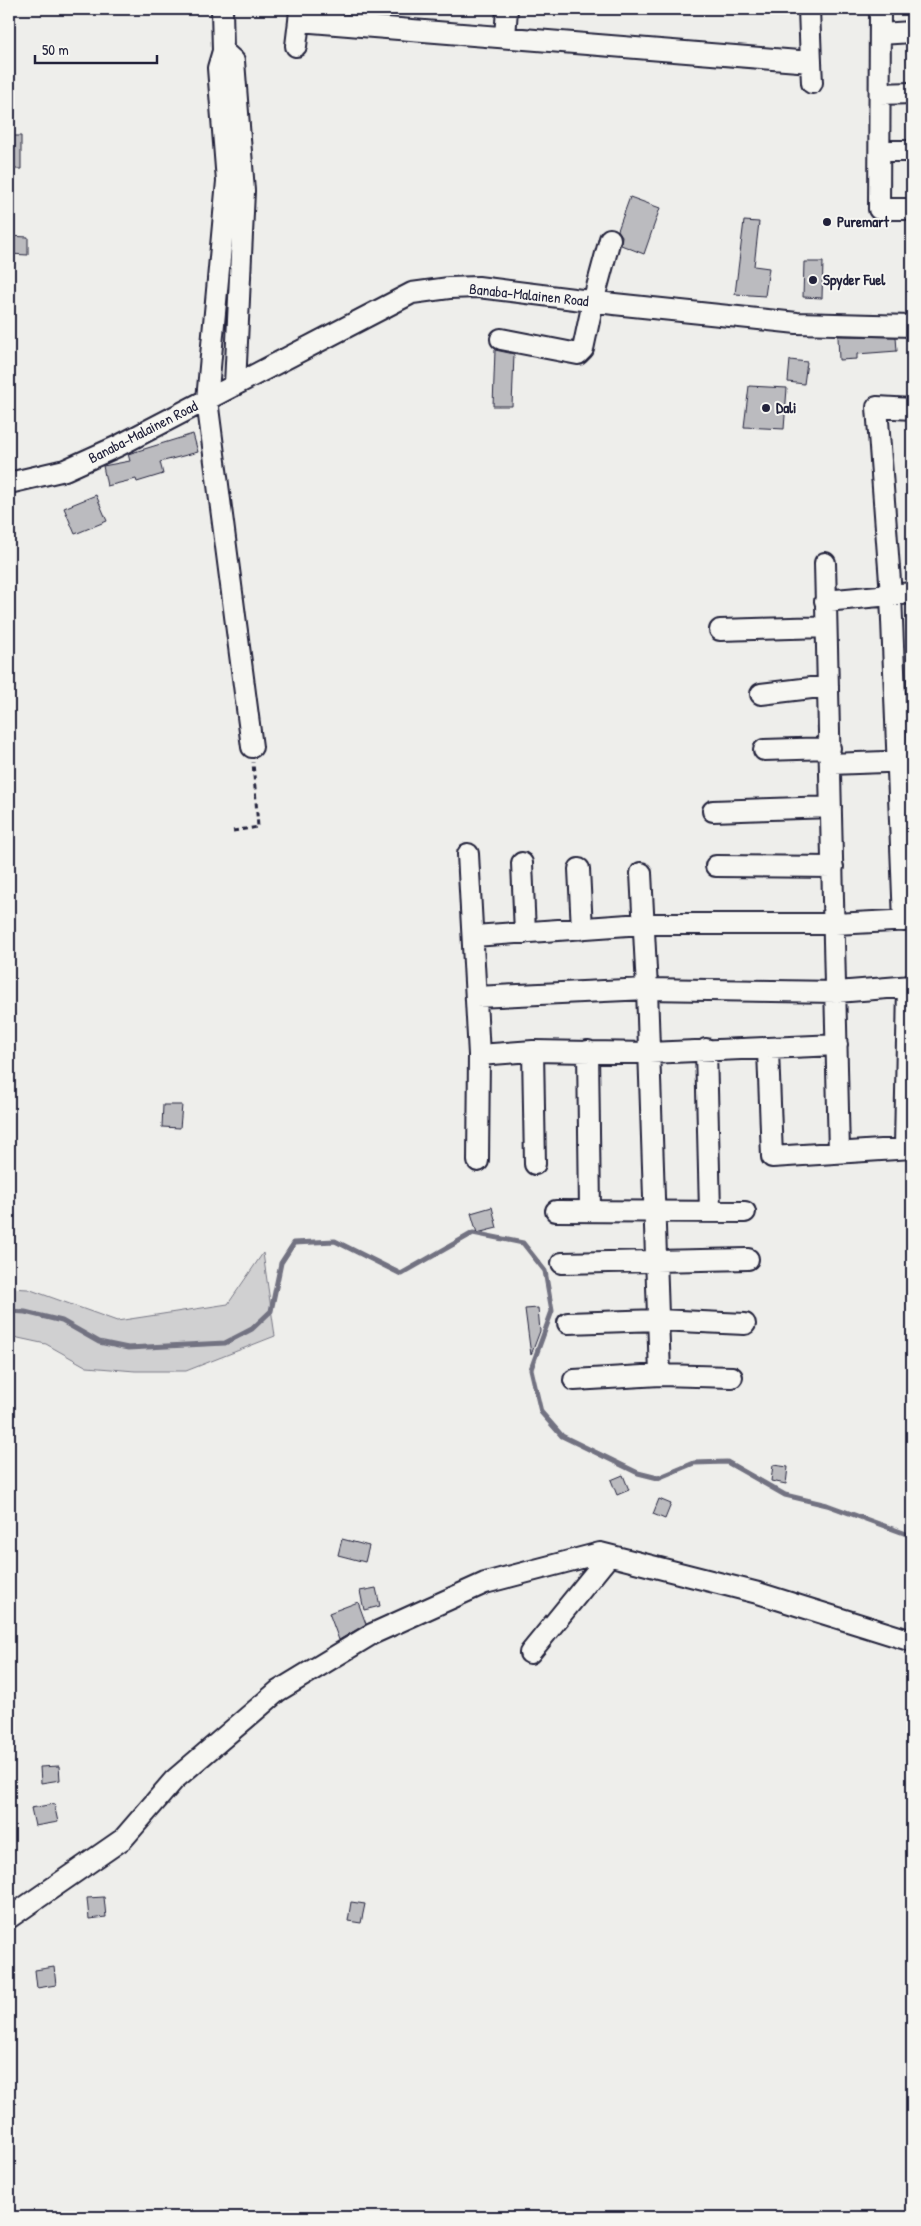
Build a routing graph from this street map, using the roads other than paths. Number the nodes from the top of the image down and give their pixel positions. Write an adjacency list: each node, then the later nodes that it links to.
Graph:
1 (222, 9): 10 (street)
2 (507, 9): 8 (street)
3 (809, 9): 11 (street)
4 (880, 9): 7 (street)
5 (299, 15): 8 (street); 9 (street)
6 (912, 32): 7 (street)
7 (880, 34): 14 (street)
8 (505, 38): 11 (street)
9 (296, 46)
10 (223, 51): 22 (street); 23 (street)
11 (811, 62): 12 (street)
12 (812, 83)
13 (912, 93): 14 (street)
14 (880, 94): 15 (street)
15 (880, 151): 16 (street); 17 (street)
16 (912, 151)
17 (912, 209)
18 (610, 239): 19 (street)
19 (593, 302): 20 (street, Banaba-Malainen Road); 21 (street); 22 (street, Banaba-Malainen Road)
20 (912, 326)
21 (501, 339)
22 (235, 385): 23 (street, Banaba-Malainen Road)
23 (207, 400): 25 (street, Banaba-Malainen Road); 34 (street)
24 (912, 409): 28 (street)
25 (9, 483)
26 (825, 563): 29 (street)
27 (912, 594): 28 (street)
28 (891, 595): 29 (street); 37 (street)
29 (825, 601): 30 (street)
30 (826, 627): 31 (street); 32 (street)
31 (720, 630)
32 (828, 686): 33 (street); 36 (street)
33 (761, 694)
34 (252, 746)
35 (764, 750): 36 (street)
36 (830, 756): 37 (street); 38 (street)
37 (905, 761): 46 (street)
38 (832, 807): 39 (street); 43 (street)
39 (713, 811)
40 (468, 854): 51 (street)
41 (522, 863): 50 (street)
42 (716, 866): 43 (street)
43 (833, 867): 48 (street)
44 (579, 870): 49 (street)
45 (640, 873): 47 (street)
46 (908, 920): 48 (street)
47 (642, 924): 48 (street); 49 (street); 53 (street)
48 (835, 924): 54 (street)
49 (582, 929): 50 (street)
50 (525, 933): 51 (street)
51 (474, 936): 55 (street)
52 (910, 986): 54 (street); 63 (street)
53 (647, 990): 54 (street); 55 (street); 61 (street)
54 (837, 992): 56 (street)
55 (476, 997): 62 (street)
56 (837, 1045): 58 (street); 64 (street)
57 (706, 1049): 58 (street); 61 (street); 70 (street)
58 (768, 1050): 64 (street)
59 (533, 1051): 60 (street); 62 (street); 66 (street)
60 (588, 1051): 61 (street); 68 (street)
61 (649, 1053): 69 (street)
62 (479, 1055): 65 (street)
63 (909, 1148): 64 (street)
64 (839, 1152)
65 (478, 1161)
66 (535, 1164)
67 (556, 1210): 68 (street)
68 (590, 1210): 69 (street)
69 (655, 1211): 70 (street); 73 (street)
70 (710, 1211): 71 (street)
71 (745, 1212)
72 (748, 1259): 73 (street)
73 (656, 1262): 74 (street); 75 (street)
74 (562, 1263)
75 (658, 1320): 76 (street); 77 (street); 78 (street)
76 (568, 1323)
77 (745, 1324)
78 (660, 1375): 79 (street); 80 (street)
79 (732, 1377)
80 (574, 1380)
81 (609, 1556): 82 (street); 83 (street); 84 (street)
82 (912, 1640)
83 (530, 1653)
84 (9, 1918)

